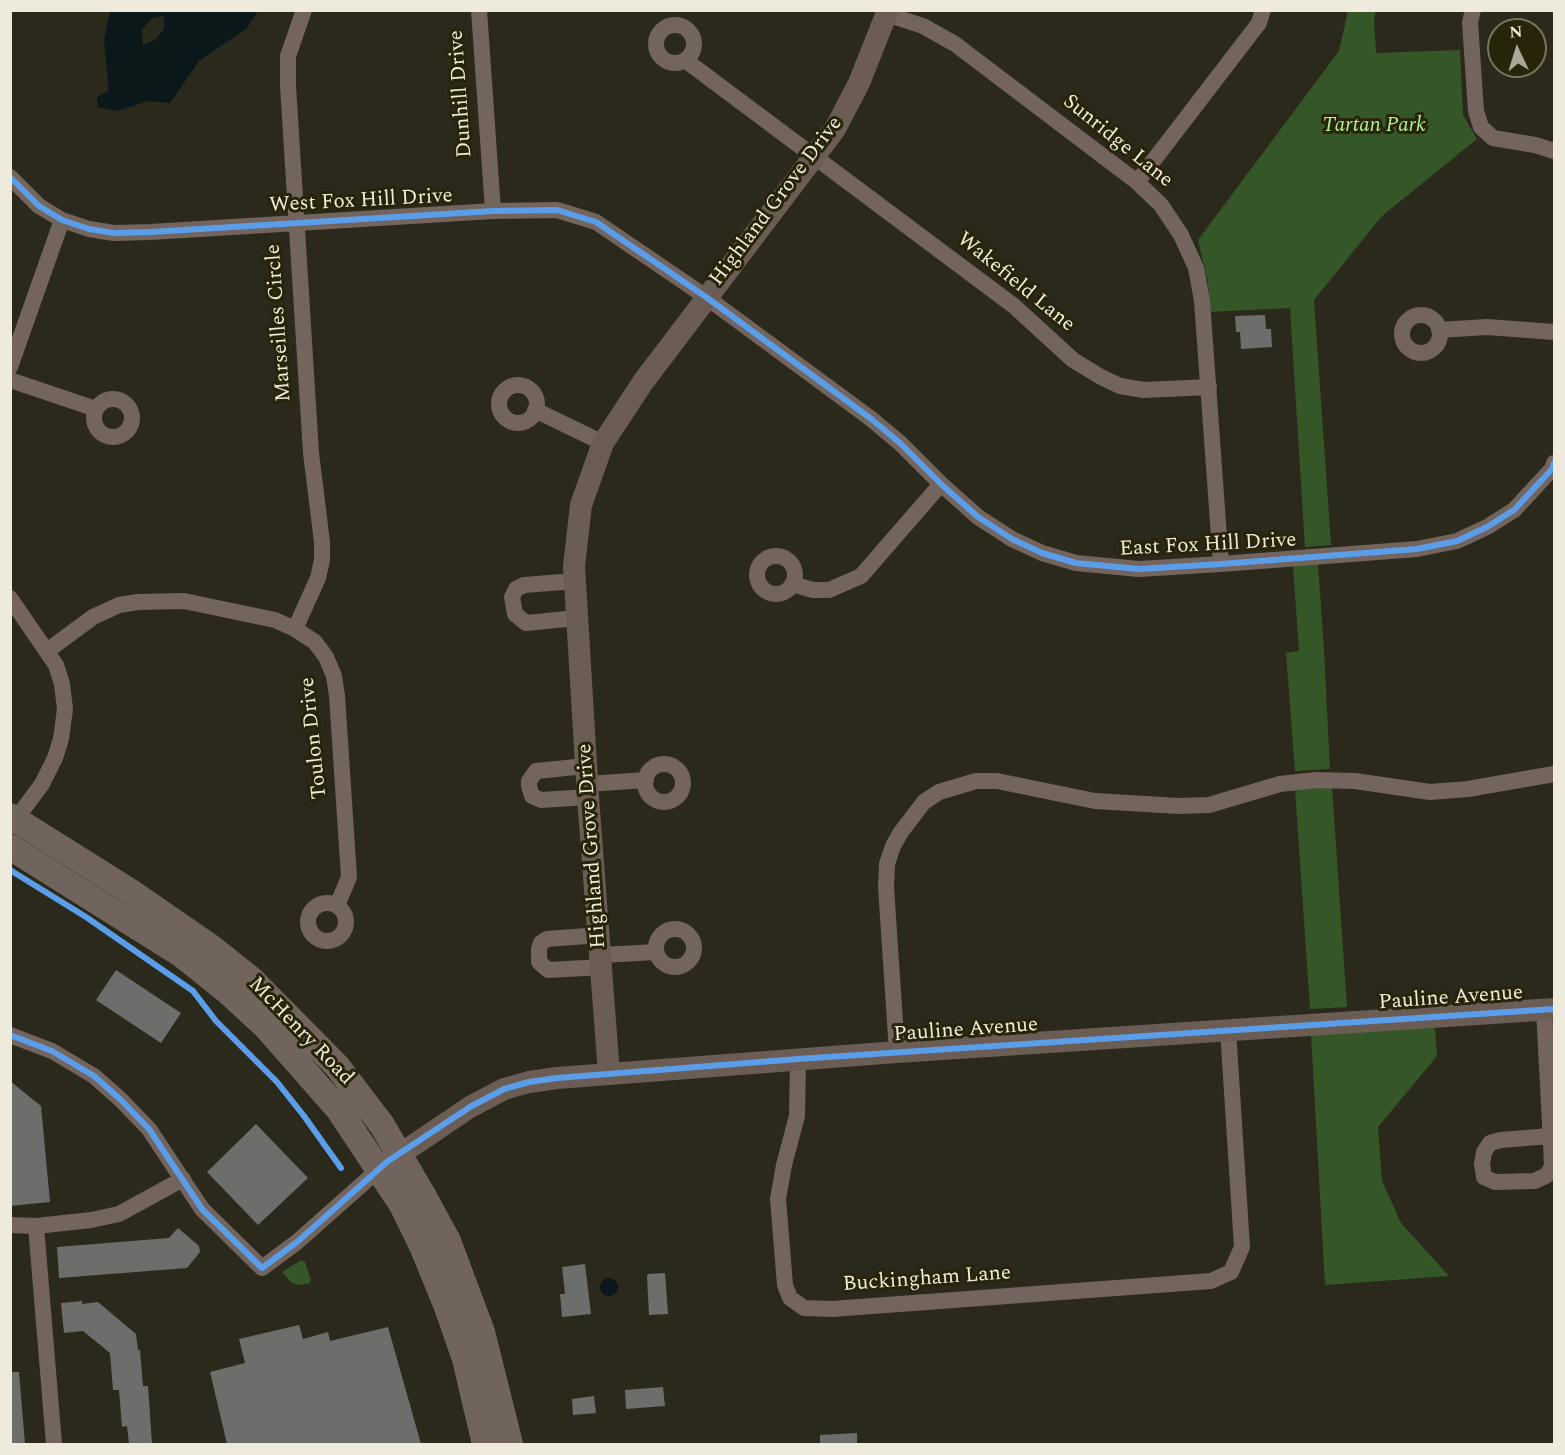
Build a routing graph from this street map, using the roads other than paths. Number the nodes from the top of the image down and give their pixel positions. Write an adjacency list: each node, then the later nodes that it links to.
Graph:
1 (304, 10): 13 (street, Marseilles Circle)
2 (478, 10): 11 (street, Dunhill Drive)
3 (1263, 10): 10 (street)
4 (1473, 10): 7 (street)
5 (887, 12): 8 (street, Highland Grove Drive); 10 (street, Sunridge Lane)
6 (685, 60): 8 (street, Wakefield Lane)
7 (1554, 151)
8 (814, 154): 14 (street, Highland Grove Drive); 19 (street, Wakefield Lane)
9 (10, 177): 12 (street, West Fox Hill Drive)
10 (1137, 182): 19 (street, Sunridge Lane)
11 (493, 211): 13 (street, West Fox Hill Drive); 14 (street, West Fox Hill Drive)
12 (62, 220): 13 (street, West Fox Hill Drive); 17 (street)
13 (296, 223): 30 (street, Marseilles Circle)
14 (706, 297): 22 (street, Highland Grove Drive); 24 (street, East Fox Hill Drive)
15 (1439, 330): 16 (street)
16 (1554, 332)
17 (10, 367)
18 (10, 380): 20 (street)
19 (1209, 387): 25 (street, Sunridge Lane)
20 (96, 410)
21 (536, 410): 22 (street)
22 (603, 442): 26 (street, Highland Grove Drive)
23 (1554, 467): 25 (street, East Fox Hill Drive)
24 (941, 484): 25 (street, East Fox Hill Drive); 27 (street)
25 (1221, 564)
26 (575, 581): 29 (street, Highland Grove Drive); 29 (street)
27 (792, 584)
28 (10, 598): 31 (street)
29 (577, 618): 34 (street, Highland Grove Drive)
30 (296, 629): 31 (street, Toulon Drive); 37 (street, Toulon Drive)
31 (47, 651): 35 (street)
32 (1554, 774): 43 (street)
33 (646, 780): 34 (street)
34 (587, 782): 38 (street, Highland Grove Drive)
35 (12, 821): 47 (main road, McHenry Road)
36 (10, 847): 48 (main road, McHenry Road)
37 (337, 906)
38 (601, 952): 39 (street); 45 (street, Highland Grove Drive)
39 (656, 952)
40 (1549, 1009): 41 (street, Pauline Avenue); 46 (street)
41 (1228, 1030): 43 (street, Pauline Avenue); 44 (street, Buckingham Lane)
42 (10, 1035): 49 (street)
43 (897, 1052): 44 (street, Pauline Avenue)
44 (798, 1059): 45 (street, Pauline Avenue)
45 (609, 1074): 47 (street, Pauline Avenue)
46 (1550, 1136)
47 (399, 1155): 48 (street); 54 (main road, McHenry Road)
48 (379, 1169): 49 (street); 53 (main road, McHenry Road)
49 (183, 1179): 51 (street)
50 (10, 1225): 51 (street)
51 (36, 1226): 52 (street)
52 (54, 1444)
53 (485, 1444)
54 (510, 1444)

